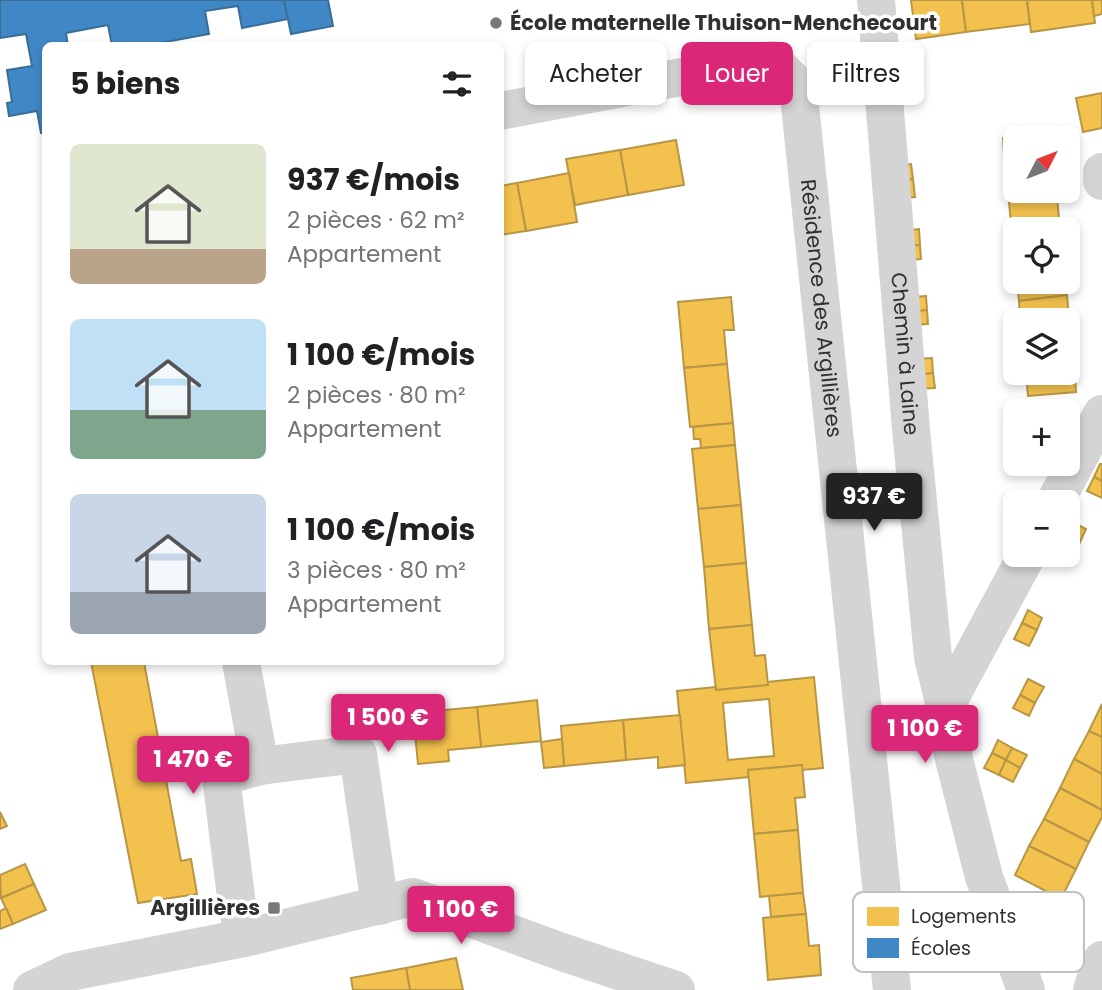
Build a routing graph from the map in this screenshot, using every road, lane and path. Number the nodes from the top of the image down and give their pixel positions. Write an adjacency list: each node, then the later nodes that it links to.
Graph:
1 (876, 0): 9 (street, Chemin à Laine)
2 (504, 110): 11 (street, Résidence des Argillières)
3 (1102, 172): 4 (street)
4 (1102, 181)
5 (1102, 414): 6 (street)
6 (1061, 490)
7 (1021, 567): 9 (street)
8 (243, 665): 10 (street)
9 (945, 707): 12 (street, Chemin à Laine)
10 (260, 765): 13 (street); 14 (street)
11 (882, 892)
12 (990, 892)
13 (380, 906): 14 (street); 19 (street)
14 (244, 938): 18 (street)
15 (1102, 960): 22 (street)
16 (890, 972): 20 (street, Résidence des Argillières)
17 (1019, 972): 21 (street, Chemin à Laine)
18 (32, 990)
19 (676, 990)
20 (892, 990)
21 (1026, 990)
22 (1092, 990)

